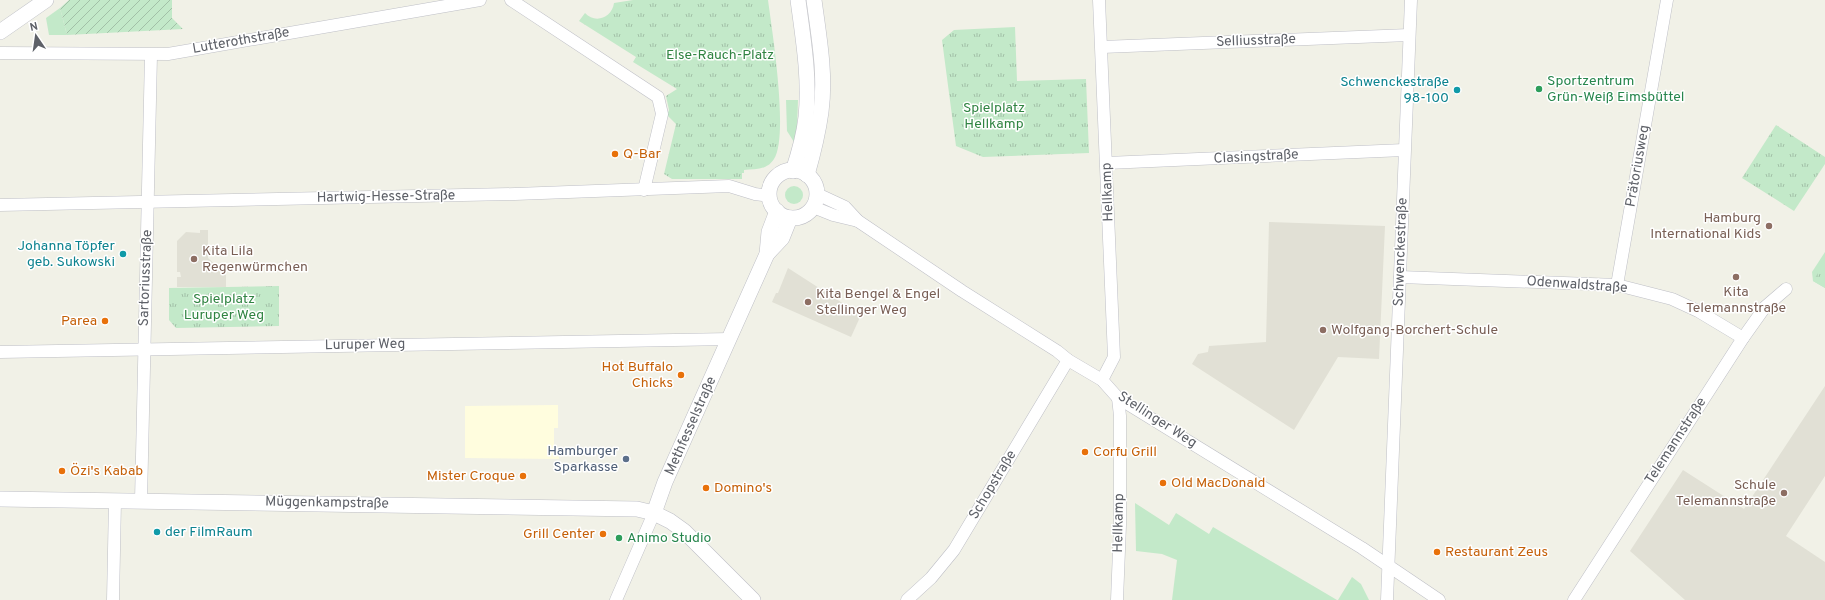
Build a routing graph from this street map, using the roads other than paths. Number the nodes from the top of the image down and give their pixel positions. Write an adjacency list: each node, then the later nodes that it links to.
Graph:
1 (46, 0): 9 (street)
2 (480, 0): 13 (street, Lutterothstraße)
3 (511, 0): 17 (street)
4 (798, 0): 16 (street)
5 (814, 0): 16 (street)
6 (1099, 0): 11 (street, Hellkamp)
7 (1411, 0): 10 (street, Schwenckestraße)
8 (1667, 0): 24 (street, Prätoriusweg)
9 (0, 32)
10 (1409, 35): 11 (street, Selliusstraße); 14 (street, Schwenckestraße)
11 (1102, 47): 15 (street, Hellkamp)
12 (0, 53): 13 (street, Lutterothstraße)
13 (151, 55): 20 (street, Sartoriusstraße)
14 (1404, 150): 15 (street, Clasingstraße); 23 (street, Schwenckestraße)
15 (1107, 163): 31 (street, Hellkamp)
16 (800, 173): 18 (street); 19 (street)
17 (644, 190): 18 (street, Hartwig-Hesse-Straße); 20 (street, Hartwig-Hesse-Straße)
18 (770, 196): 22 (street)
19 (815, 201): 22 (street); 30 (street, Stellinger Weg)
20 (148, 202): 21 (street, Hartwig-Hesse-Straße); 28 (street, Sartoriusstraße)
21 (0, 205)
22 (784, 214): 27 (street, Methfesselstraße)
23 (1400, 277): 24 (street, Odenwaldstraße); 37 (street, Schwenckestraße)
24 (1617, 285): 26 (street, Odenwaldstraße)
25 (1786, 289): 26 (street, Telemannstraße)
26 (1743, 338): 45 (street, Telemannstraße)
27 (730, 339): 28 (street, Luruper Weg); 36 (street, Methfesselstraße)
28 (144, 348): 29 (street, Luruper Weg); 35 (street, Sartoriusstraße)
29 (0, 352)
30 (1068, 360): 31 (street, Stellinger Weg); 41 (street, Schopstraße)
31 (1102, 380): 32 (street, Stellinger Weg)
32 (1118, 398): 37 (street, Stellinger Weg); 42 (street, Hellkamp)
33 (0, 498): 34 (street, Müggenkampstraße)
34 (114, 501): 35 (street, Müggenkampstraße); 38 (street)
35 (141, 501): 36 (street, Müggenkampstraße)
36 (654, 513): 39 (street, Methfesselstraße); 40 (street, Müggenkampstraße)
37 (1390, 567): 43 (street, Schwenckestraße); 44 (street, Stellinger Weg)
38 (112, 600)
39 (616, 600)
40 (753, 600)
41 (907, 600)
42 (1117, 600)
43 (1387, 600)
44 (1439, 600)
45 (1574, 600)

